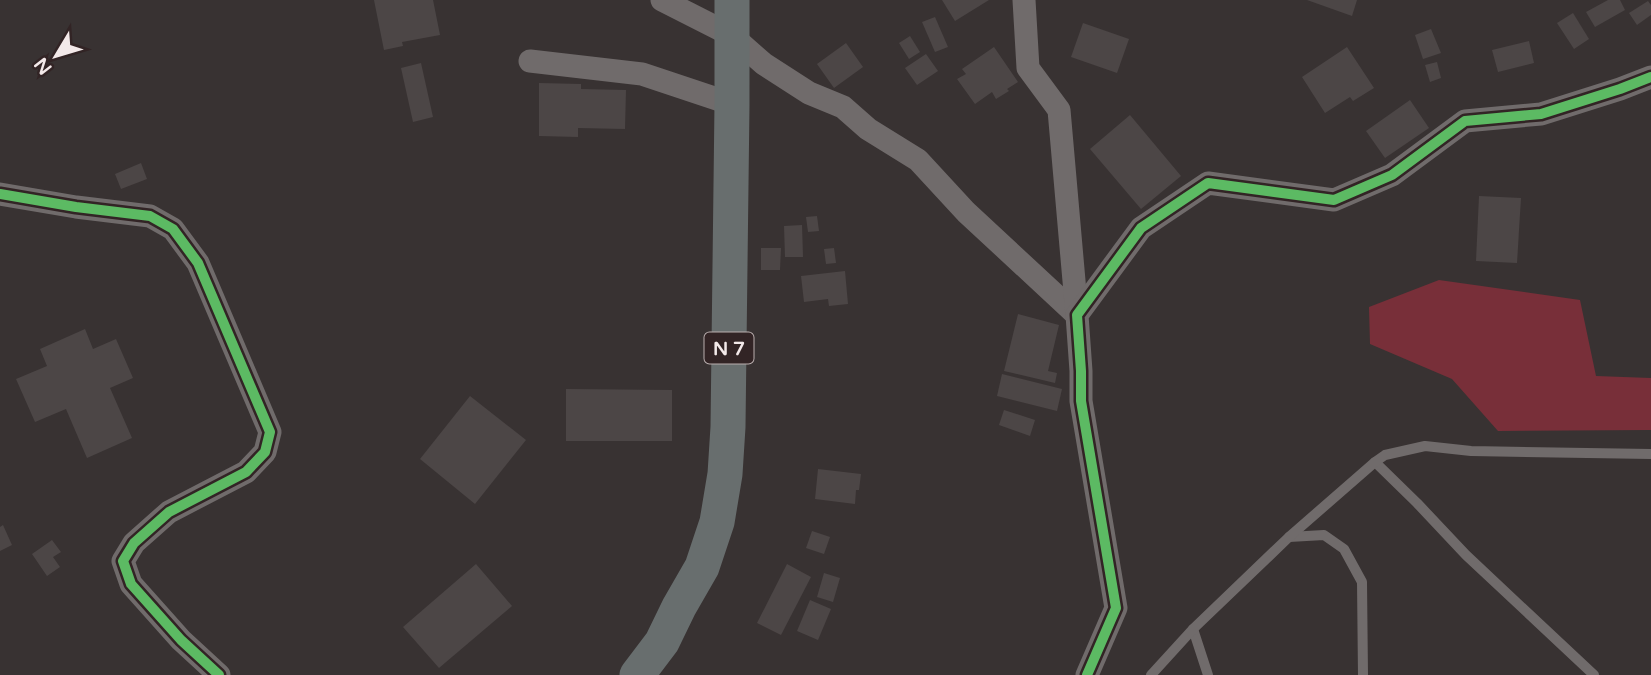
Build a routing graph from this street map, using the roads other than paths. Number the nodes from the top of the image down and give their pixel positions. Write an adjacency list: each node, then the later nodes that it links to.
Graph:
1 (662, 0): 4 (street)
2 (732, 0): 4 (main road, N 7)
3 (1024, 0): 9 (street)
4 (731, 35): 7 (main road, N 7); 9 (street)
5 (530, 61): 7 (street)
6 (1651, 76): 9 (street)
7 (732, 104): 15 (main road, N 7)
8 (0, 194): 14 (street)
9 (1077, 315): 16 (street)
10 (1651, 454): 11 (lane)
11 (1375, 462): 12 (lane); 20 (lane)
12 (1289, 537): 13 (lane); 19 (lane)
13 (1194, 629): 17 (lane); 18 (lane)
14 (219, 675)
15 (637, 675)
16 (1087, 675)
17 (1151, 675)
18 (1208, 675)
19 (1363, 675)
20 (1594, 675)

